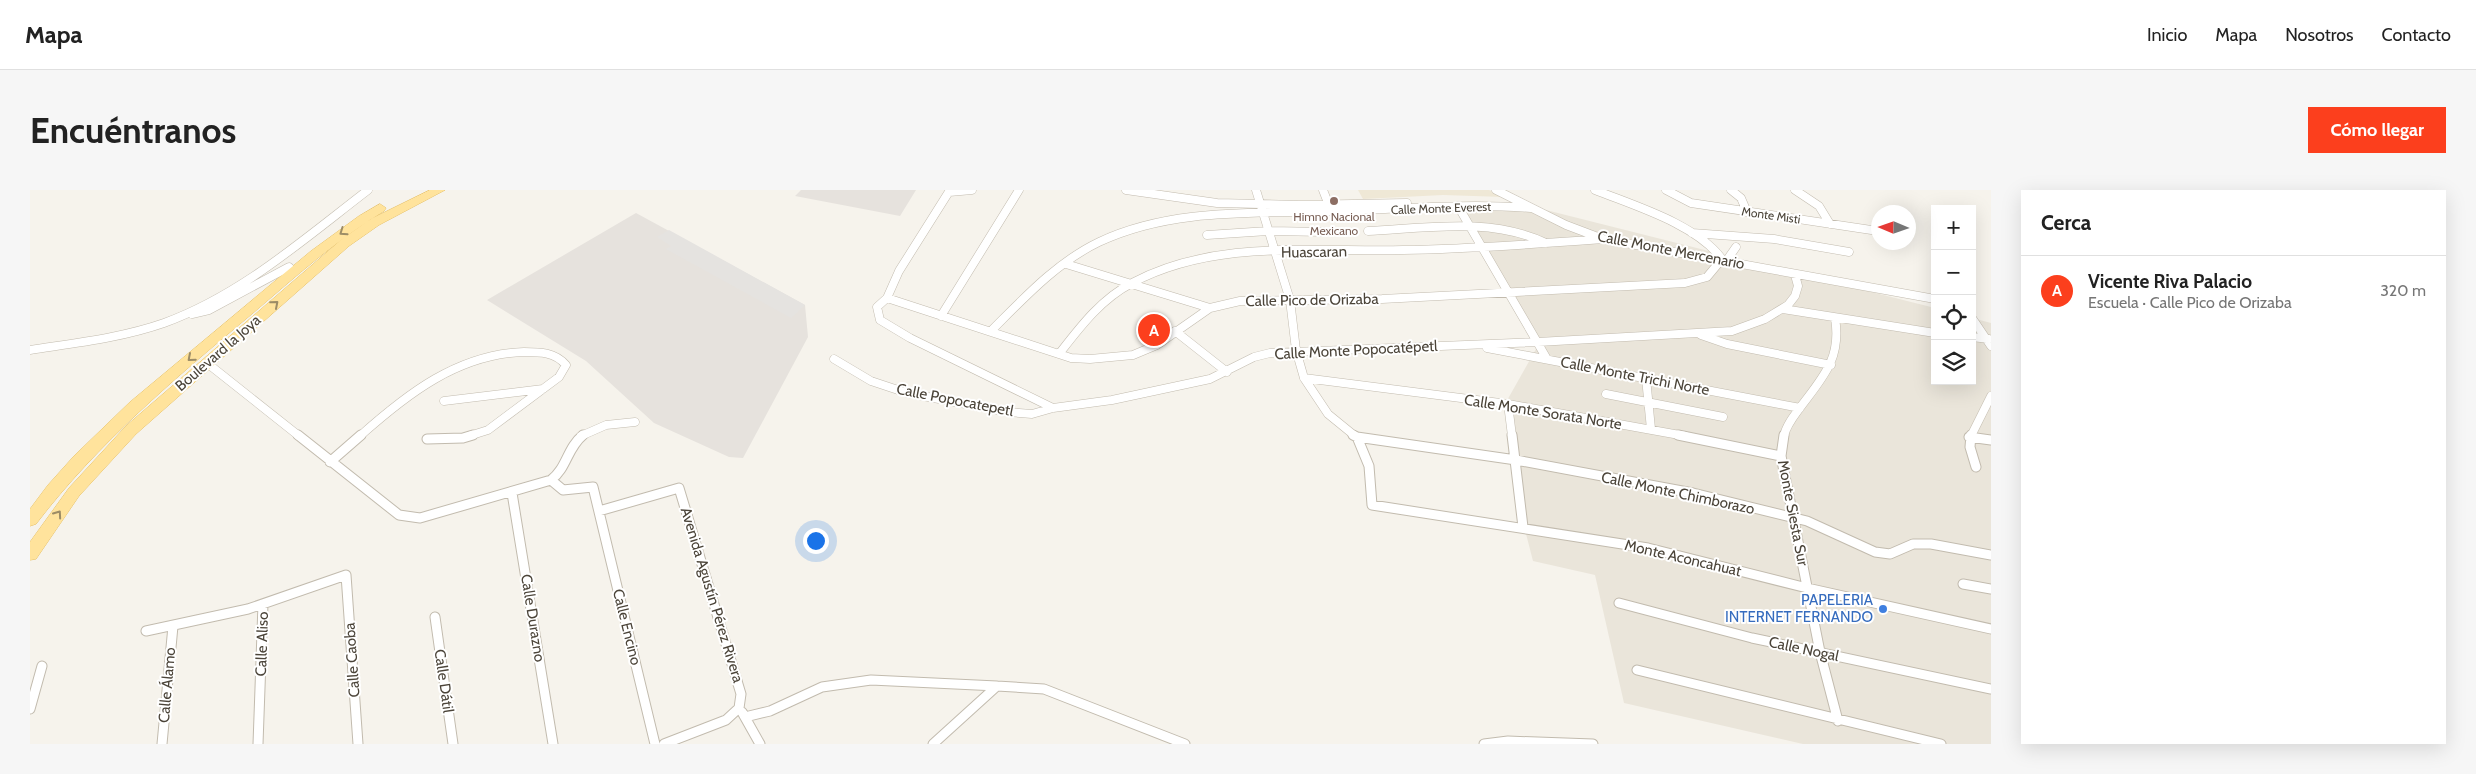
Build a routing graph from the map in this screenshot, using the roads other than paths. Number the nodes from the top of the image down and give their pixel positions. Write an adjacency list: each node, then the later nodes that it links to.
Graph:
1 (368, 190): 35 (street)
2 (415, 190): 40 (main road, Boulevard la Joya, one-way to 40)
3 (439, 190): 66 (main road, Boulevard la Joya, one-way to 3)
4 (972, 190): 14 (street)
5 (1019, 190): 50 (street)
6 (1126, 190): 15 (street, Calle Monte Everest)
7 (1256, 190): 19 (street)
8 (1323, 190): 17 (street)
9 (1496, 190): 16 (street, Calle Monte Mercenario)
10 (1594, 190): 29 (street)
11 (1666, 190): 22 (street, Monte Misti)
12 (1731, 190): 22 (street)
13 (1795, 190): 23 (street)
14 (949, 191): 44 (street)
15 (1157, 192): 19 (street, Calle Monte Everest)
16 (1518, 201): 17 (street, Calle Monte Everest); 20 (street, Calle Monte Mercenario)
17 (1328, 204): 19 (street, Calle Monte Everest); 21 (street)
18 (1458, 206): 20 (street, Calle Monte Everest); 21 (street, Calle Monte Everest); 24 (street)
19 (1261, 208): 21 (street, Calle Monte Everest); 26 (street); 39 (street)
20 (1531, 208): 31 (street, Calle Monte Mercenario)
21 (1332, 212)
22 (1747, 212): 23 (street, Monte Misti)
23 (1830, 224): 25 (street, Monte Misti)
24 (1471, 227): 27 (street); 32 (street); 33 (street)
25 (1871, 230)
26 (1268, 231): 28 (street); 30 (street); 36 (street)
27 (1368, 231)
28 (1325, 232)
29 (1689, 232): 37 (street); 38 (street)
30 (1207, 235)
31 (1603, 239): 32 (street, Huascaran); 38 (street, Calle Monte Mercenario)
32 (1547, 243): 33 (street, Huascaran)
33 (1482, 247): 36 (street, Huascaran); 43 (street)
34 (1736, 247): 38 (street)
35 (288, 250): 40 (street); 49 (street)
36 (1275, 252): 42 (street, Huascaran); 46 (street)
37 (1849, 252)
38 (1725, 260): 41 (street, Calle Monte Mercenario); 43 (street, Calle Pico de Orizaba)
39 (1066, 264): 42 (street); 53 (street)
40 (292, 269): 49 (street); 95 (main road, Boulevard la Joya, one-way to 95)
41 (1795, 275): 45 (street, Calle Monte Mercenario); 48 (street)
42 (1130, 284): 47 (street); 63 (street, Huascaran)
43 (1510, 293): 46 (street, Calle Pico de Orizaba); 59 (street)
44 (887, 298): 50 (street, Calle Pico de Orizaba); 78 (street)
45 (1931, 298)
46 (1290, 300): 47 (street, Calle Pico de Orizaba); 62 (street)
47 (1210, 308): 54 (street, Calle Pico de Orizaba)
48 (1784, 309): 51 (street); 56 (street, Calle Monte Popocatépetl)
49 (182, 316): 61 (street)
50 (942, 316): 53 (street, Calle Pico de Orizaba)
51 (1835, 318): 55 (street); 67 (street, Monte Siesta Sur)
52 (1976, 323): 58 (street)
53 (991, 331): 63 (street, Calle Pico de Orizaba)
54 (1174, 331): 63 (street, Calle Pico de Orizaba); 68 (street)
55 (1931, 332)
56 (1698, 334): 59 (street, Calle Monte Popocatépetl); 67 (street)
57 (1976, 338): 58 (street)
58 (1990, 341)
59 (1538, 342): 60 (street, Calle Monte Popocatépetl); 65 (street)
60 (1469, 345): 62 (street, Calle Monte Popocatépetl); 65 (street, Calle Monte Trichi Norte)
61 (30, 350)
62 (1296, 350): 68 (street, Calle Monte Popocatépetl); 69 (street)
63 (1059, 354)
64 (834, 359): 78 (street, Calle Popocatepetl)
65 (1547, 359): 70 (street, Calle Monte Trichi Norte)
66 (207, 363): 89 (street); 97 (main road, Boulevard la Joya, one-way to 66)
67 (1831, 365): 79 (street, Monte Siesta Sur)
68 (1227, 372): 78 (street, Calle Monte Popocatépetl)
69 (1304, 378): 76 (street, Calle Monte Sorata Norte); 83 (street)
70 (1646, 378): 75 (street); 79 (street, Calle Monte Trichi Norte)
71 (543, 388): 74 (street); 85 (street); 89 (street)
72 (1606, 394): 75 (street)
73 (1991, 396): 77 (street)
74 (444, 401)
75 (1648, 403): 80 (street); 82 (street)
76 (1508, 404): 82 (street, Calle Monte Sorata Norte); 88 (street)
77 (1988, 407): 84 (street)
78 (1053, 408)
79 (1800, 408): 87 (street, Monte Siesta Sur)
80 (1723, 417)
81 (635, 422): 91 (street)
82 (1651, 430): 87 (street, Calle Monte Sorata Norte)
83 (1357, 437): 88 (street, Calle Monte Chimborazo); 96 (street, Monte Aconcahuat)
84 (1969, 437): 86 (street); 90 (street)
85 (428, 439)
86 (1991, 440)
87 (1781, 456): 94 (street, Monte Siesta Sur)
88 (1516, 460): 94 (street, Calle Monte Chimborazo); 96 (street)
89 (330, 462): 92 (street)
90 (1976, 467)
91 (551, 480): 92 (street); 93 (street, Calle Encino)
92 (512, 493): 120 (street, Calle Durazno)
93 (599, 511): 114 (street, Avenida Agustín Pérez Rivera); 121 (street, Calle Encino)
94 (1793, 517): 98 (street, Calle Monte Chimborazo); 100 (street, Monte Siesta Sur)
95 (30, 520)
96 (1523, 527): 100 (street, Monte Aconcahuat)
97 (30, 554)
98 (1991, 555)
99 (1964, 584): 101 (street)
100 (1807, 588): 106 (street, Monte Aconcahuat); 108 (street, Monte Siesta Sur)
101 (1991, 589)
102 (1619, 603): 108 (street, Calle Nogal)
103 (263, 604): 105 (street, Calle Aliso); 117 (street, Calle Aliso); 118 (street, Calle Caoba)
104 (435, 617): 119 (street, Calle Dátil)
105 (173, 626): 107 (street, Calle Aliso); 116 (street, Calle Álamo)
106 (1991, 628)
107 (146, 631)
108 (1820, 652): 112 (street, Calle Nogal); 115 (street, Monte Siesta Sur)
109 (42, 666): 113 (street)
110 (1637, 670): 115 (street)
111 (997, 686): 114 (street); 124 (street); 125 (street)
112 (1991, 689)
113 (30, 709)
114 (742, 712): 122 (street); 123 (street)
115 (1838, 721): 128 (street)
116 (162, 744)
117 (258, 744)
118 (358, 744)
119 (453, 744)
120 (553, 744)
121 (655, 744)
122 (664, 744)
123 (760, 744)
124 (933, 744)
125 (1185, 744)
126 (1484, 744): 127 (street)
127 (1593, 744)
128 (1941, 744)

